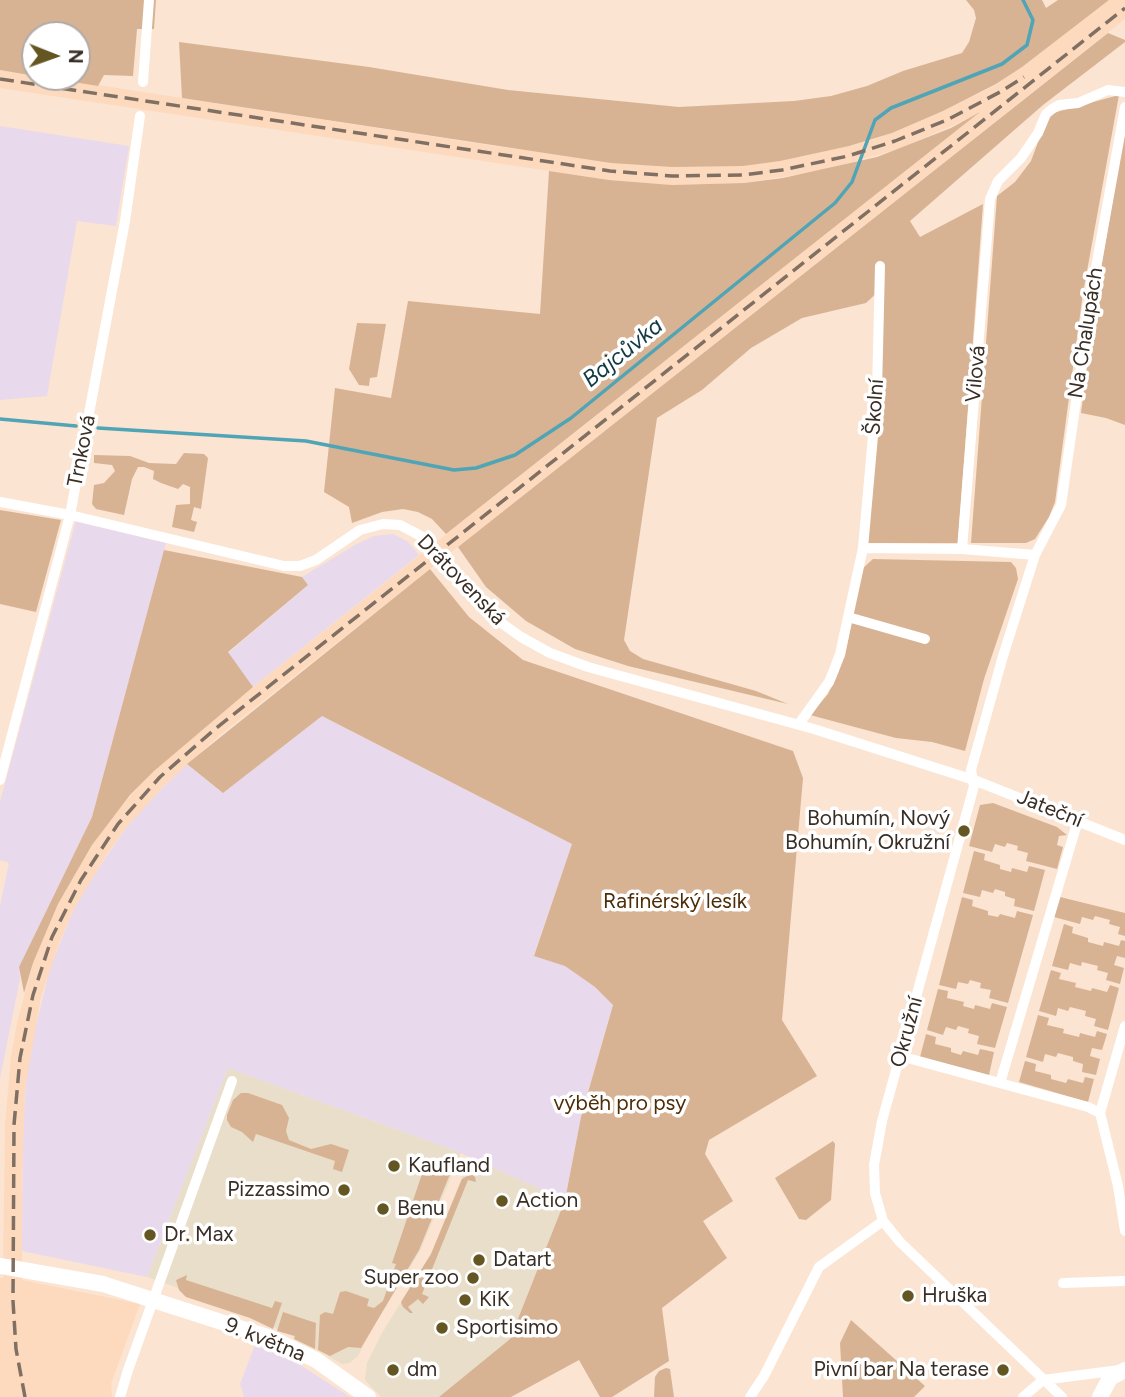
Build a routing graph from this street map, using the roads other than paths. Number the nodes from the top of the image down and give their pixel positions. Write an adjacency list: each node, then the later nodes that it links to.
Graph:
1 (149, 0): 2 (street)
2 (143, 82)
3 (1125, 92): 10 (street, Vilová)
4 (1125, 107): 11 (street, Na Chalupách)
5 (140, 116): 8 (street, Trnková)
6 (880, 266): 9 (street, Školní)
7 (0, 502): 8 (street, Drátovenská)
8 (70, 515): 14 (street, Drátovenská); 15 (street, Trnková)
9 (863, 548): 10 (street); 12 (street, Školní)
10 (962, 549): 11 (street)
11 (1035, 555): 17 (street, Na Chalupách)
12 (848, 617): 13 (street); 14 (street, Školní)
13 (925, 639)
14 (799, 724): 17 (street)
15 (1, 767): 16 (street, Trnková)
16 (0, 780)
17 (974, 780): 18 (street, Jateční); 21 (street, Okružní)
18 (1078, 820): 19 (street, Jateční); 23 (street)
19 (1125, 841)
20 (1125, 1026): 24 (street)
21 (900, 1056): 23 (street); 26 (street, Okružní)
22 (232, 1081): 31 (street)
23 (1000, 1083): 24 (street)
24 (1100, 1113): 25 (street)
25 (1121, 1185): 27 (street)
26 (883, 1221): 33 (street, Okružní); 36 (street)
27 (1125, 1231)
28 (0, 1266): 31 (street, 9. května)
29 (1125, 1281): 30 (street)
30 (1063, 1283)
31 (154, 1299): 34 (street); 35 (street, 9. května)
32 (1123, 1370): 33 (street); 39 (street)
33 (1043, 1380): 37 (street); 38 (street, Okružní)
34 (120, 1397)
35 (368, 1397)
36 (750, 1397)
37 (1023, 1397)
38 (1062, 1397)
39 (1100, 1397)

